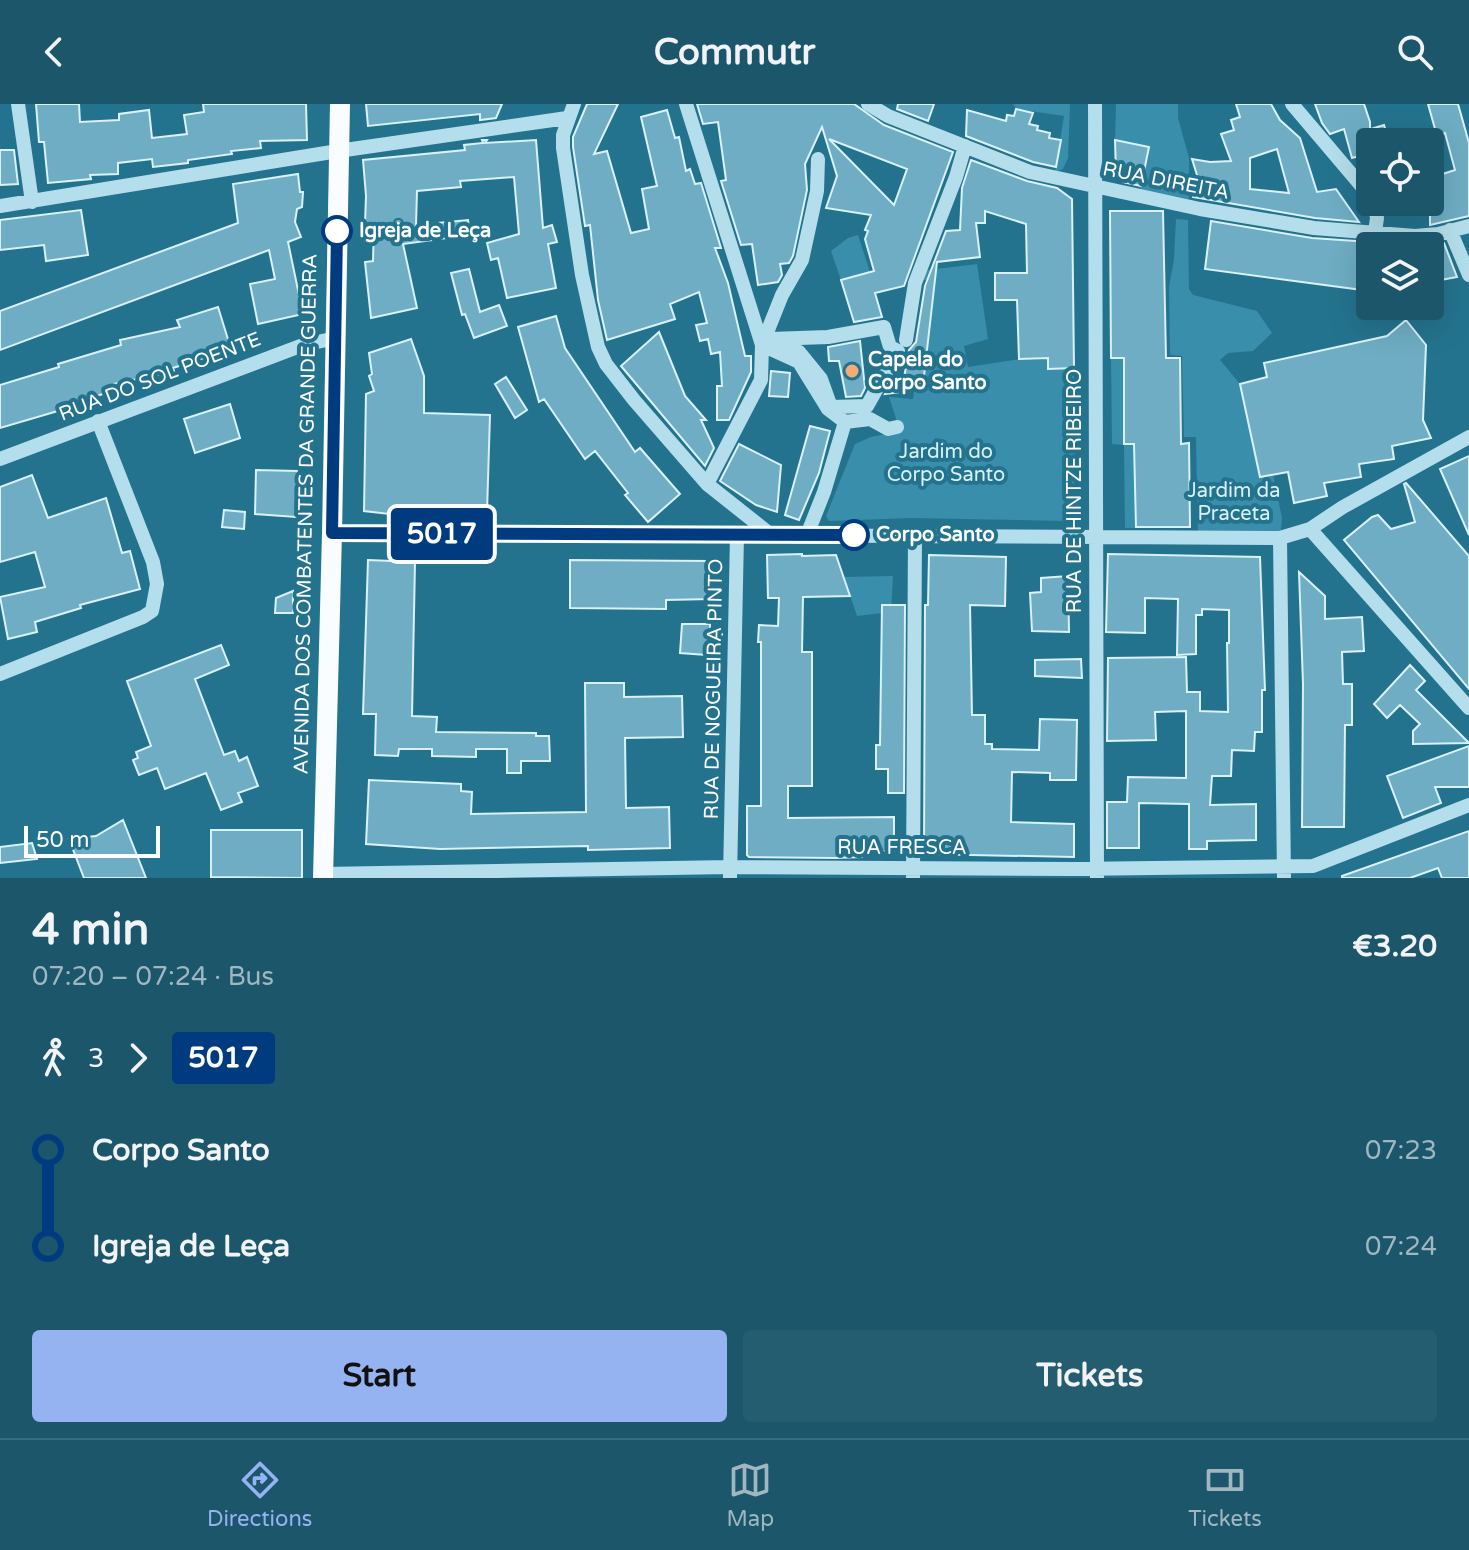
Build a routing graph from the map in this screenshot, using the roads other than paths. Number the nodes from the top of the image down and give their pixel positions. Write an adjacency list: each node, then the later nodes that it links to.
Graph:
1 (18, 104): 13 (street)
2 (340, 104): 9 (main road, AVENIDA DOS COMBATENTES DA GRANDE GUERRA)
3 (686, 104): 24 (street)
4 (868, 104): 8 (street, RUA DIREITA)
5 (1095, 104): 12 (street, RUA DE HINTZE RIBEIRO)
6 (1292, 104): 11 (street)
7 (570, 111): 9 (street); 30 (street)
8 (965, 146): 12 (street, RUA DIREITA); 23 (street)
9 (338, 151): 13 (street); 22 (main road, AVENIDA DOS COMBATENTES DA GRANDE GUERRA)
10 (818, 159): 24 (street)
11 (1356, 179)
12 (1096, 187): 18 (street, RUA DIREITA); 37 (street, RUA DE HINTZE RIBEIRO)
13 (32, 202): 14 (street)
14 (0, 206)
15 (1377, 216): 18 (street)
16 (1469, 226): 17 (street, RUA DIREITA)
17 (1450, 230): 19 (street, RUA DIREITA); 20 (street)
18 (1375, 232)
19 (1438, 232)
20 (1469, 275)
21 (884, 327): 21 (street)
22 (336, 338): 25 (street, RUA DO SOL POENTE); 32 (main road, AVENIDA DOS COMBATENTES DA GRANDE GUERRA)
23 (906, 340)
24 (762, 345): 26 (street); 30 (street)
25 (98, 421): 29 (street, RUA DO SOL POENTE); 39 (street)
26 (845, 422): 27 (street); 35 (street)
27 (897, 427)
28 (1469, 437): 31 (street, RUA DE NOGUEIRA PINTO)
29 (0, 459)
30 (707, 484): 33 (street)
31 (1310, 529): 38 (street, RUA DE NOGUEIRA PINTO); 40 (street)
32 (332, 533): 34 (street); 46 (main road, AVENIDA DOS COMBATENTES DA GRANDE GUERRA)
33 (770, 534): 34 (street, RUA DE NOGUEIRA PINTO); 35 (street, RUA DE NOGUEIRA PINTO)
34 (737, 535): 42 (street, RUA DE NOGUEIRA PINTO)
35 (807, 535): 36 (street, RUA DE NOGUEIRA PINTO)
36 (915, 535): 37 (street, RUA DE NOGUEIRA PINTO); 44 (street)
37 (1095, 538): 38 (street, RUA DE NOGUEIRA PINTO); 45 (street, RUA DE HINTZE RIBEIRO)
38 (1280, 538): 43 (street)
39 (1, 669)
40 (1469, 708)
41 (1469, 805): 43 (street, RUA FRESCA)
42 (730, 872): 44 (street, RUA FRESCA); 46 (street, RUA FRESCA)
43 (1284, 872): 45 (street, RUA FRESCA)
44 (913, 873): 45 (street, RUA FRESCA)
45 (1097, 873)
46 (323, 876)

